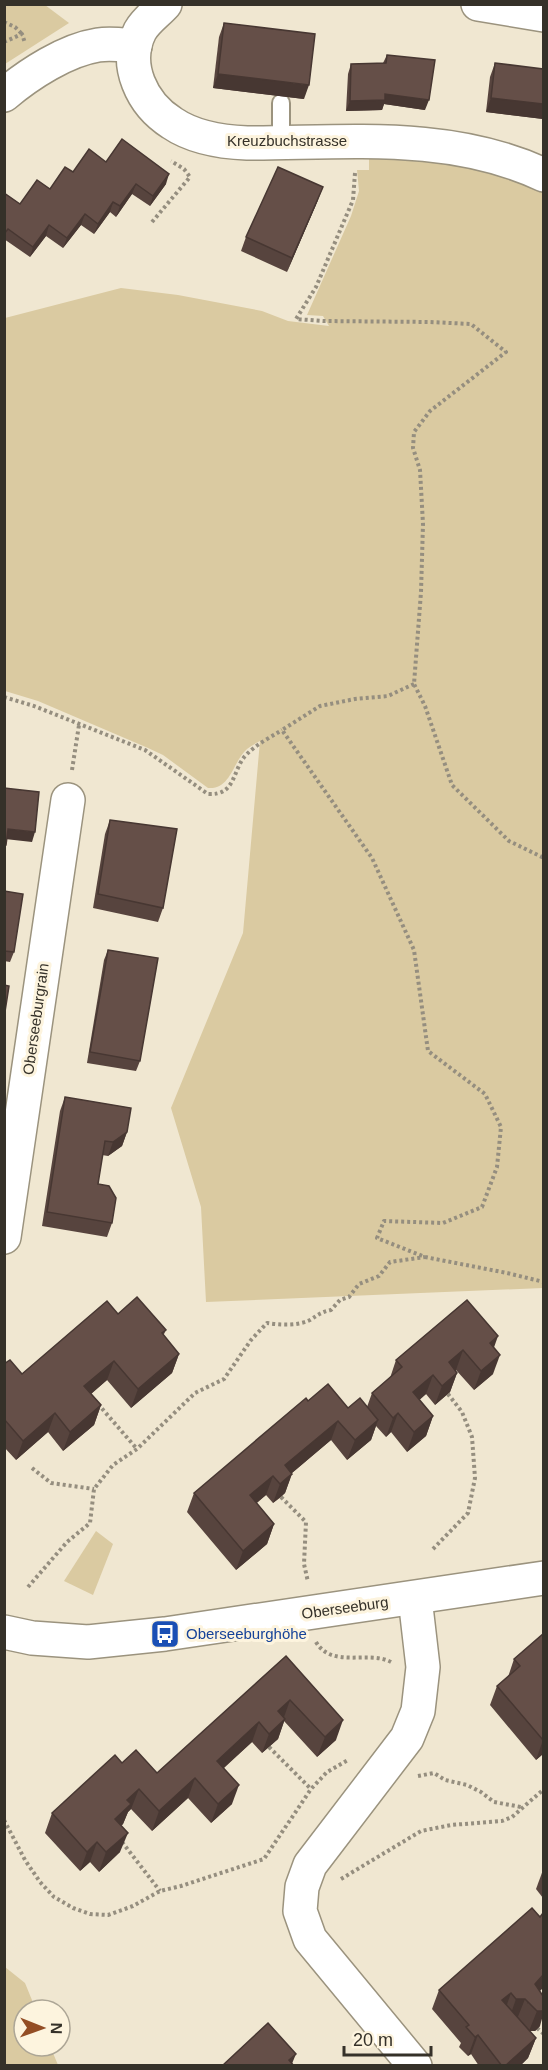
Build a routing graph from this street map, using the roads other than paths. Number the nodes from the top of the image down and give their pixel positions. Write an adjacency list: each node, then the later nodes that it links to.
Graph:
1 (165, 4): 4 (street)
2 (478, 4): 3 (street)
3 (543, 15)
4 (135, 46): 5 (street); 7 (street, Kreuzbuchstrasse)
5 (4, 95)
6 (281, 103): 7 (lane)
7 (281, 143): 8 (street, Kreuzbuchstrasse)
8 (543, 175)
9 (68, 801): 10 (street, Oberseeburgrain)
10 (4, 1237)
11 (543, 1578): 12 (street, Oberseeburg)
12 (415, 1598): 13 (street, Oberseeburg); 14 (street)
13 (4, 1632)
14 (415, 2066)

